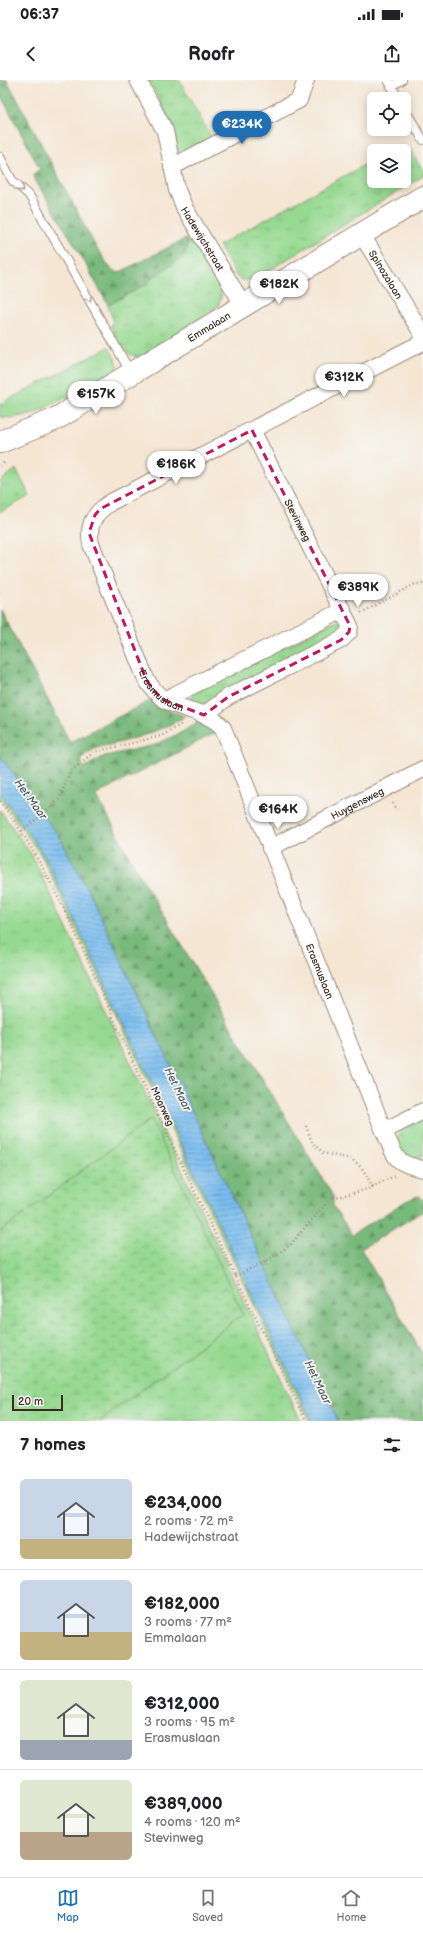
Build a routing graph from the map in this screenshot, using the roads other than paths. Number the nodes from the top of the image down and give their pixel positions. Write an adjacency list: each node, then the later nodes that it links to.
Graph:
1 (138, 80): 9 (street, Hadewijchstraat)
2 (306, 80): 9 (street)
3 (402, 80): 4 (lane)
4 (389, 83): 5 (lane)
5 (394, 92)
6 (411, 120): 7 (lane)
7 (423, 140)
8 (0, 157): 14 (lane, one-way to 14)
9 (172, 167): 12 (street, Hadewijchstraat)
10 (423, 197): 11 (main road, Emmalaan)
11 (362, 235): 12 (main road, Emmalaan); 13 (street, Spinozalaan)
12 (244, 306): 14 (main road, Emmalaan)
13 (422, 334): 16 (street, Erasmuslaan)
14 (132, 374): 15 (main road, Emmalaan)
15 (56, 419): 17 (main road, Emmalaan); 18 (main road, Emmalaan)
16 (252, 430): 19 (street, Stevinweg); 20 (street, Erasmuslaan)
17 (0, 442)
18 (0, 454)
19 (345, 615): 20 (street); 21 (street)
20 (164, 700): 21 (street, Erasmuslaan)
21 (204, 715): 23 (street, Erasmuslaan)
22 (423, 769): 23 (street, Huygensweg)
23 (270, 848): 25 (street, Erasmuslaan)
24 (423, 1111): 25 (street)
25 (384, 1131): 26 (street, Erasmuslaan)
26 (416, 1167)

